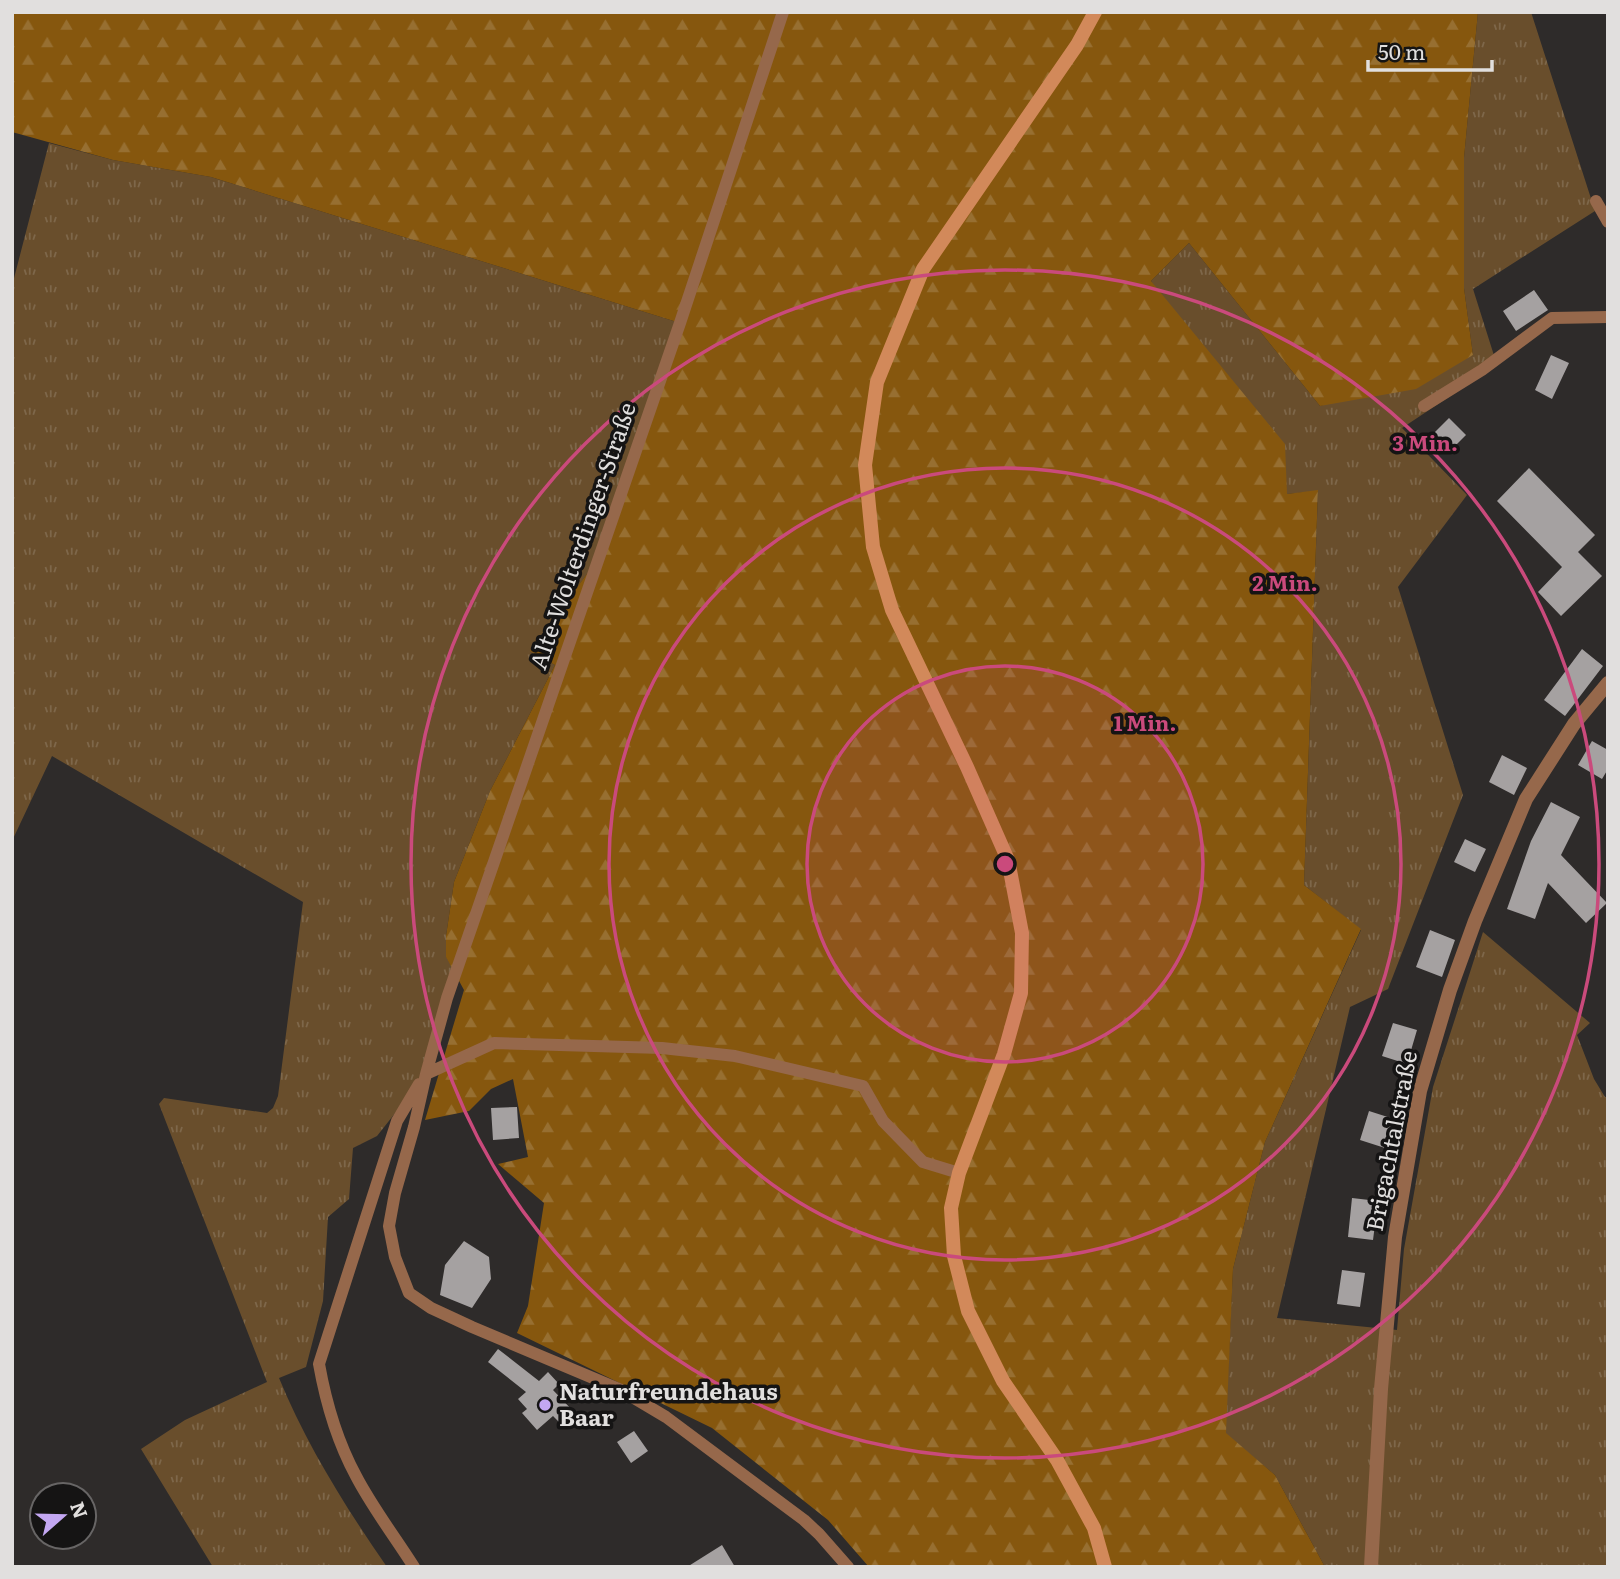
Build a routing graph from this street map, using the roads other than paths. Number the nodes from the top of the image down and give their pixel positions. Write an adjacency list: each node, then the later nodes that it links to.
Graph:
1 (783, 12): 8 (street, Alte-Wolterdinger-Straße)
2 (1095, 12): 9 (main road)
3 (1596, 201): 4 (street)
4 (1608, 222)
5 (1608, 317): 6 (street)
6 (1424, 406)
7 (1608, 683): 13 (street, Brigachtalstraße)
8 (426, 1073): 9 (street); 10 (street, Alte-Wolterdinger-Straße); 11 (street, Alte-Wolterdinger-Straße)
9 (959, 1173): 12 (main road)
10 (414, 1567)
11 (848, 1567)
12 (1105, 1567)
13 (1371, 1567)

